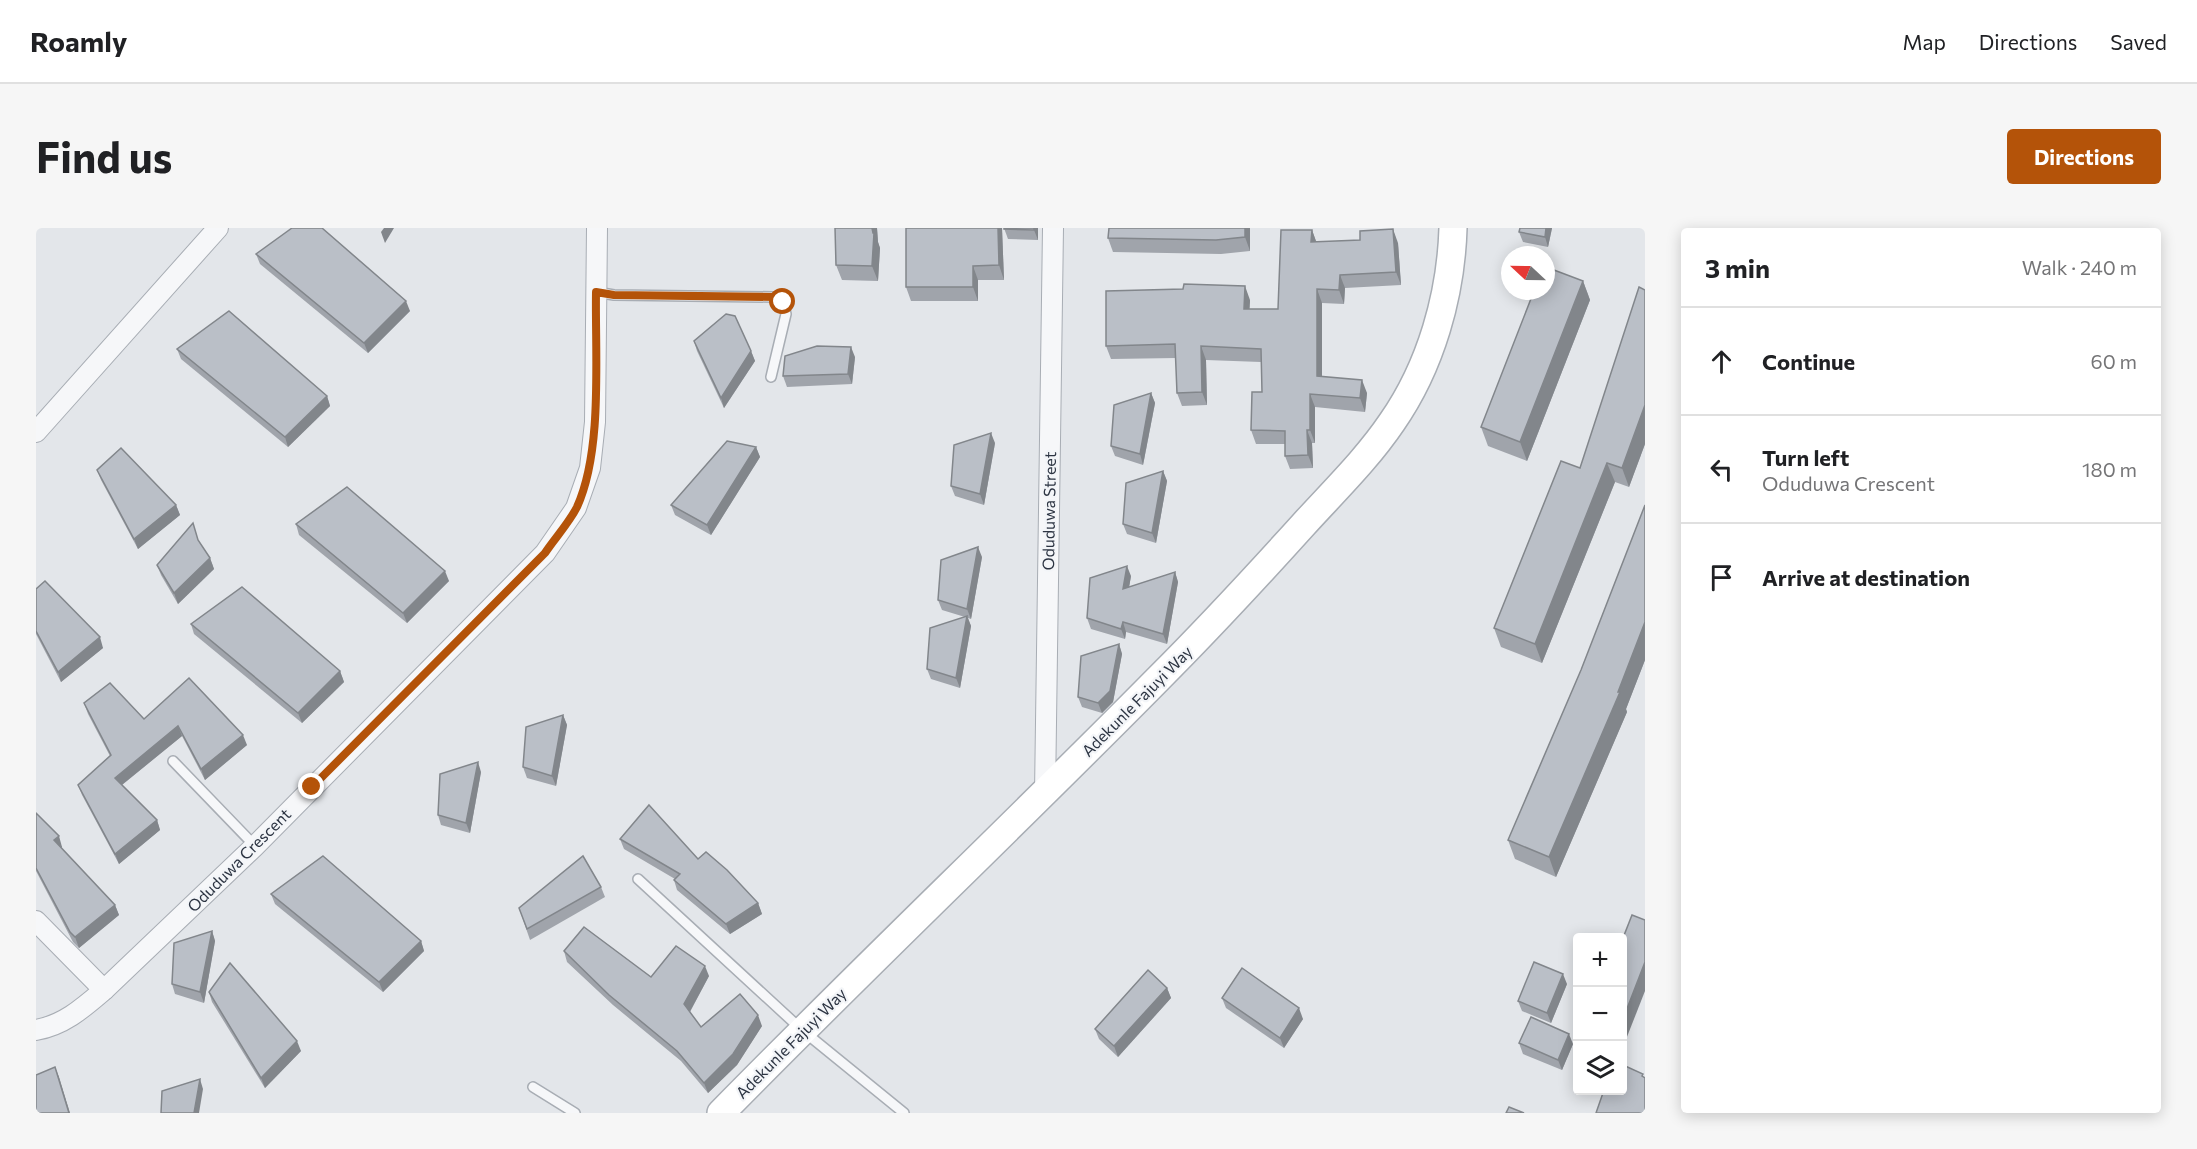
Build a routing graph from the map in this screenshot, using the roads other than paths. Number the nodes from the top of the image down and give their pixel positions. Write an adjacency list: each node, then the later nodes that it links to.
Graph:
1 (218, 228): 7 (street)
2 (597, 228): 5 (street, Oduduwa Crescent)
3 (1053, 228): 9 (street, Oduduwa Street)
4 (1453, 228): 9 (street, Adekunle Fajuyi Way)
5 (596, 292): 6 (lane); 10 (street, Oduduwa Crescent)
6 (771, 377)
7 (36, 432)
8 (174, 761): 10 (lane)
9 (1045, 794): 15 (street, Adekunle Fajuyi Way)
10 (255, 846): 13 (street, Oduduwa Crescent)
11 (638, 879): 15 (lane)
12 (36, 921): 13 (street)
13 (104, 990): 14 (street, Oduduwa Crescent)
14 (36, 1030)
15 (802, 1030): 18 (street, Adekunle Fajuyi Way); 19 (lane)
16 (533, 1087): 17 (lane)
17 (575, 1113)
18 (721, 1113)
19 (904, 1113)

